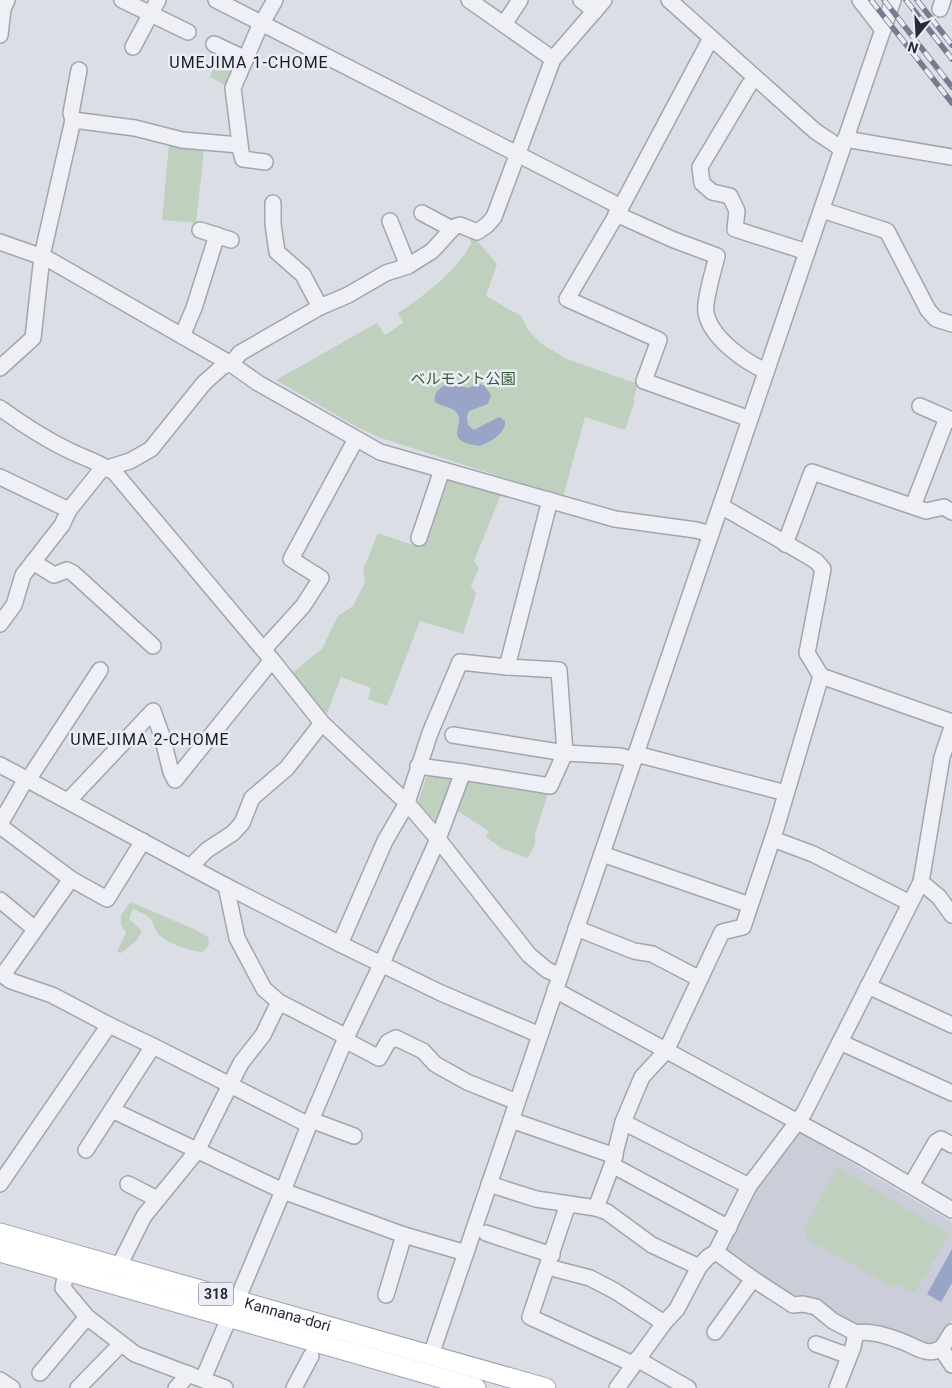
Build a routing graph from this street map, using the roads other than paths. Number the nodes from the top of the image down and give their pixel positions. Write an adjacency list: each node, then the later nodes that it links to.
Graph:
1 (6, 0): 18 (street)
2 (122, 0): 13 (street)
3 (158, 0): 13 (street)
4 (216, 0): 14 (street)
5 (275, 0): 14 (street)
6 (469, 0): 15 (street)
7 (520, 0): 15 (street)
8 (581, 0): 12 (street)
9 (669, 0): 19 (street)
10 (860, 0): 16 (street)
11 (893, 0): 16 (street)
12 (600, 6): 23 (street)
13 (151, 14): 17 (street); 21 (street)
14 (261, 23): 22 (street); 29 (street)
15 (504, 24): 23 (street)
16 (883, 30): 27 (street)
17 (188, 32)
18 (0, 35)
19 (711, 38): 27 (street); 34 (street)
20 (214, 44): 22 (street)
21 (133, 47)
22 (246, 59): 28 (street)
23 (553, 59): 29 (street)
24 (79, 70): 26 (street)
25 (749, 85): 40 (street)
26 (73, 120): 28 (street); 41 (street)
27 (844, 144): 30 (street); 33 (street)
28 (239, 145): 31 (street)
29 (518, 153): 34 (street); 37 (street)
30 (952, 157)
31 (265, 162)
32 (273, 203): 43 (street)
33 (822, 210): 40 (street); 44 (street)
34 (619, 211): 48 (street); 51 (street)
35 (422, 212): 37 (street)
36 (390, 221): 42 (street)
37 (452, 229): 42 (street)
38 (200, 230): 45 (street)
39 (0, 242): 41 (street)
40 (807, 252): 48 (street)
41 (42, 256): 45 (street); 47 (street)
42 (408, 266): 43 (street)
43 (320, 307): 46 (street)
44 (952, 324)
45 (182, 336): 46 (street)
46 (231, 364): 53 (street); 54 (street)
47 (0, 368)
48 (766, 372): 51 (street)
49 (920, 406): 52 (street)
50 (0, 408): 54 (street)
51 (750, 419): 58 (street)
52 (950, 419): 59 (street)
53 (356, 438): 55 (street); 68 (street)
54 (108, 468): 60 (street); 68 (street)
55 (442, 470): 57 (street); 63 (street)
56 (0, 476): 60 (street)
57 (550, 500): 62 (street); 69 (street)
58 (720, 506): 62 (street); 64 (street)
59 (912, 506): 61 (street); 64 (street)
60 (69, 510): 65 (street)
61 (952, 512)
62 (711, 534): 77 (street)
63 (419, 538)
64 (785, 544): 71 (street)
65 (33, 562): 66 (street); 67 (street)
66 (0, 624)
67 (152, 646)
68 (268, 654): 73 (street); 84 (street)
69 (507, 666): 76 (street); 79 (street)
70 (100, 670): 82 (street)
71 (821, 676): 72 (street); 83 (street)
72 (952, 722)
73 (322, 723): 85 (street); 91 (street)
74 (952, 727): 81 (street)
75 (453, 735): 76 (street)
76 (565, 753): 77 (street); 80 (street)
77 (635, 757): 83 (street); 90 (street)
78 (0, 765): 82 (street)
79 (418, 766): 80 (street); 85 (street)
80 (463, 772): 87 (street)
81 (946, 776): 93 (street)
82 (27, 780): 84 (street); 86 (street)
83 (786, 793): 88 (street)
84 (68, 801): 89 (street)
85 (407, 803): 87 (street); 101 (street)
86 (0, 825): 92 (street)
87 (438, 839): 102 (street); 105 (street)
88 (773, 839): 96 (street); 97 (street)
89 (143, 841): 91 (street); 92 (street)
90 (602, 854): 97 (street); 99 (street)
91 (190, 867): 94 (street)
92 (71, 879): 100 (street)
93 (921, 882): 96 (street); 98 (street)
94 (226, 886): 101 (street); 107 (street)
95 (0, 900): 100 (street)
96 (910, 903): 106 (street)
97 (750, 905): 104 (street)
98 (952, 915)
99 (576, 928): 104 (street); 105 (street)
100 (35, 929): 103 (street)
101 (340, 944): 102 (street)
102 (382, 965): 110 (street); 111 (street)
103 (2, 974): 108 (street)
104 (700, 979): 114 (street)
105 (558, 983): 110 (street); 114 (street)
106 (868, 986): 109 (street); 112 (street)
107 (279, 1002): 111 (street); 115 (street)
108 (109, 1025): 113 (street); 128 (street)
109 (952, 1025)
110 (540, 1034): 117 (street)
111 (346, 1039): 117 (street); 120 (street)
112 (840, 1042): 116 (street); 122 (street)
113 (153, 1046): 115 (street); 118 (street)
114 (666, 1051): 121 (street); 122 (street)
115 (230, 1086): 120 (street); 126 (street)
116 (952, 1092)
117 (517, 1102): 119 (street)
118 (112, 1110): 125 (street); 126 (street)
119 (511, 1120): 127 (street); 130 (street)
120 (310, 1122): 123 (street); 133 (street)
121 (623, 1122): 127 (street); 132 (street)
122 (797, 1122): 131 (street); 132 (street)
123 (354, 1136)
124 (952, 1145): 131 (street)
125 (86, 1150)
126 (197, 1151): 133 (street); 134 (street)
127 (613, 1160): 136 (street); 138 (street)
128 (0, 1184)
129 (128, 1184): 134 (street)
130 (489, 1184): 135 (street); 144 (street)
131 (911, 1185): 137 (street)
132 (749, 1186): 138 (street)
133 (283, 1191): 141 (street); 151 (street)
134 (158, 1199): 146 (street)
135 (568, 1204): 136 (street); 145 (street)
136 (596, 1208): 147 (street)
137 (952, 1210)
138 (729, 1228): 143 (street)
139 (0, 1233): 146 (main road, Kannana-dori / 318)
140 (486, 1233): 145 (street)
141 (404, 1235): 144 (street); 150 (street)
142 (0, 1252): 148 (main road, Kannana-dori / 318)
143 (716, 1252): 147 (street); 149 (street)
144 (466, 1253): 161 (street)
145 (550, 1261): 154 (street); 164 (street)
146 (119, 1266): 151 (main road, Kannana-dori / 318)
147 (699, 1267): 154 (street)
148 (66, 1272): 152 (street); 153 (main road, Kannana-dori / 318)
149 (753, 1279): 155 (street); 157 (street)
150 (386, 1295)
151 (237, 1300): 161 (main road, Kannana-dori / 318)
152 (87, 1317): 158 (street); 166 (street)
153 (229, 1318): 167 (street); 169 (main road, Kannana-dori / 318)
154 (664, 1323): 164 (street)
155 (716, 1332)
156 (952, 1332): 160 (street)
157 (856, 1333): 160 (street); 163 (street)
158 (121, 1344): 167 (street); 171 (street)
159 (816, 1344): 163 (street)
160 (941, 1348): 165 (street)
161 (431, 1355): 169 (main road); 176 (main road, Kannana-dori / 318)
162 (312, 1356): 174 (street)
163 (850, 1356): 179 (street)
164 (635, 1362): 177 (street); 178 (street)
165 (952, 1365)
166 (40, 1373)
167 (196, 1377): 172 (street); 173 (street)
168 (0, 1380): 170 (street)
169 (423, 1381): 175 (main road, Kannana-dori / 318)
170 (12, 1388)
171 (78, 1388)
172 (176, 1388)
173 (225, 1388)
174 (294, 1388)
175 (476, 1388)
176 (546, 1388)
177 (617, 1388)
178 (688, 1388)
179 (837, 1388)

